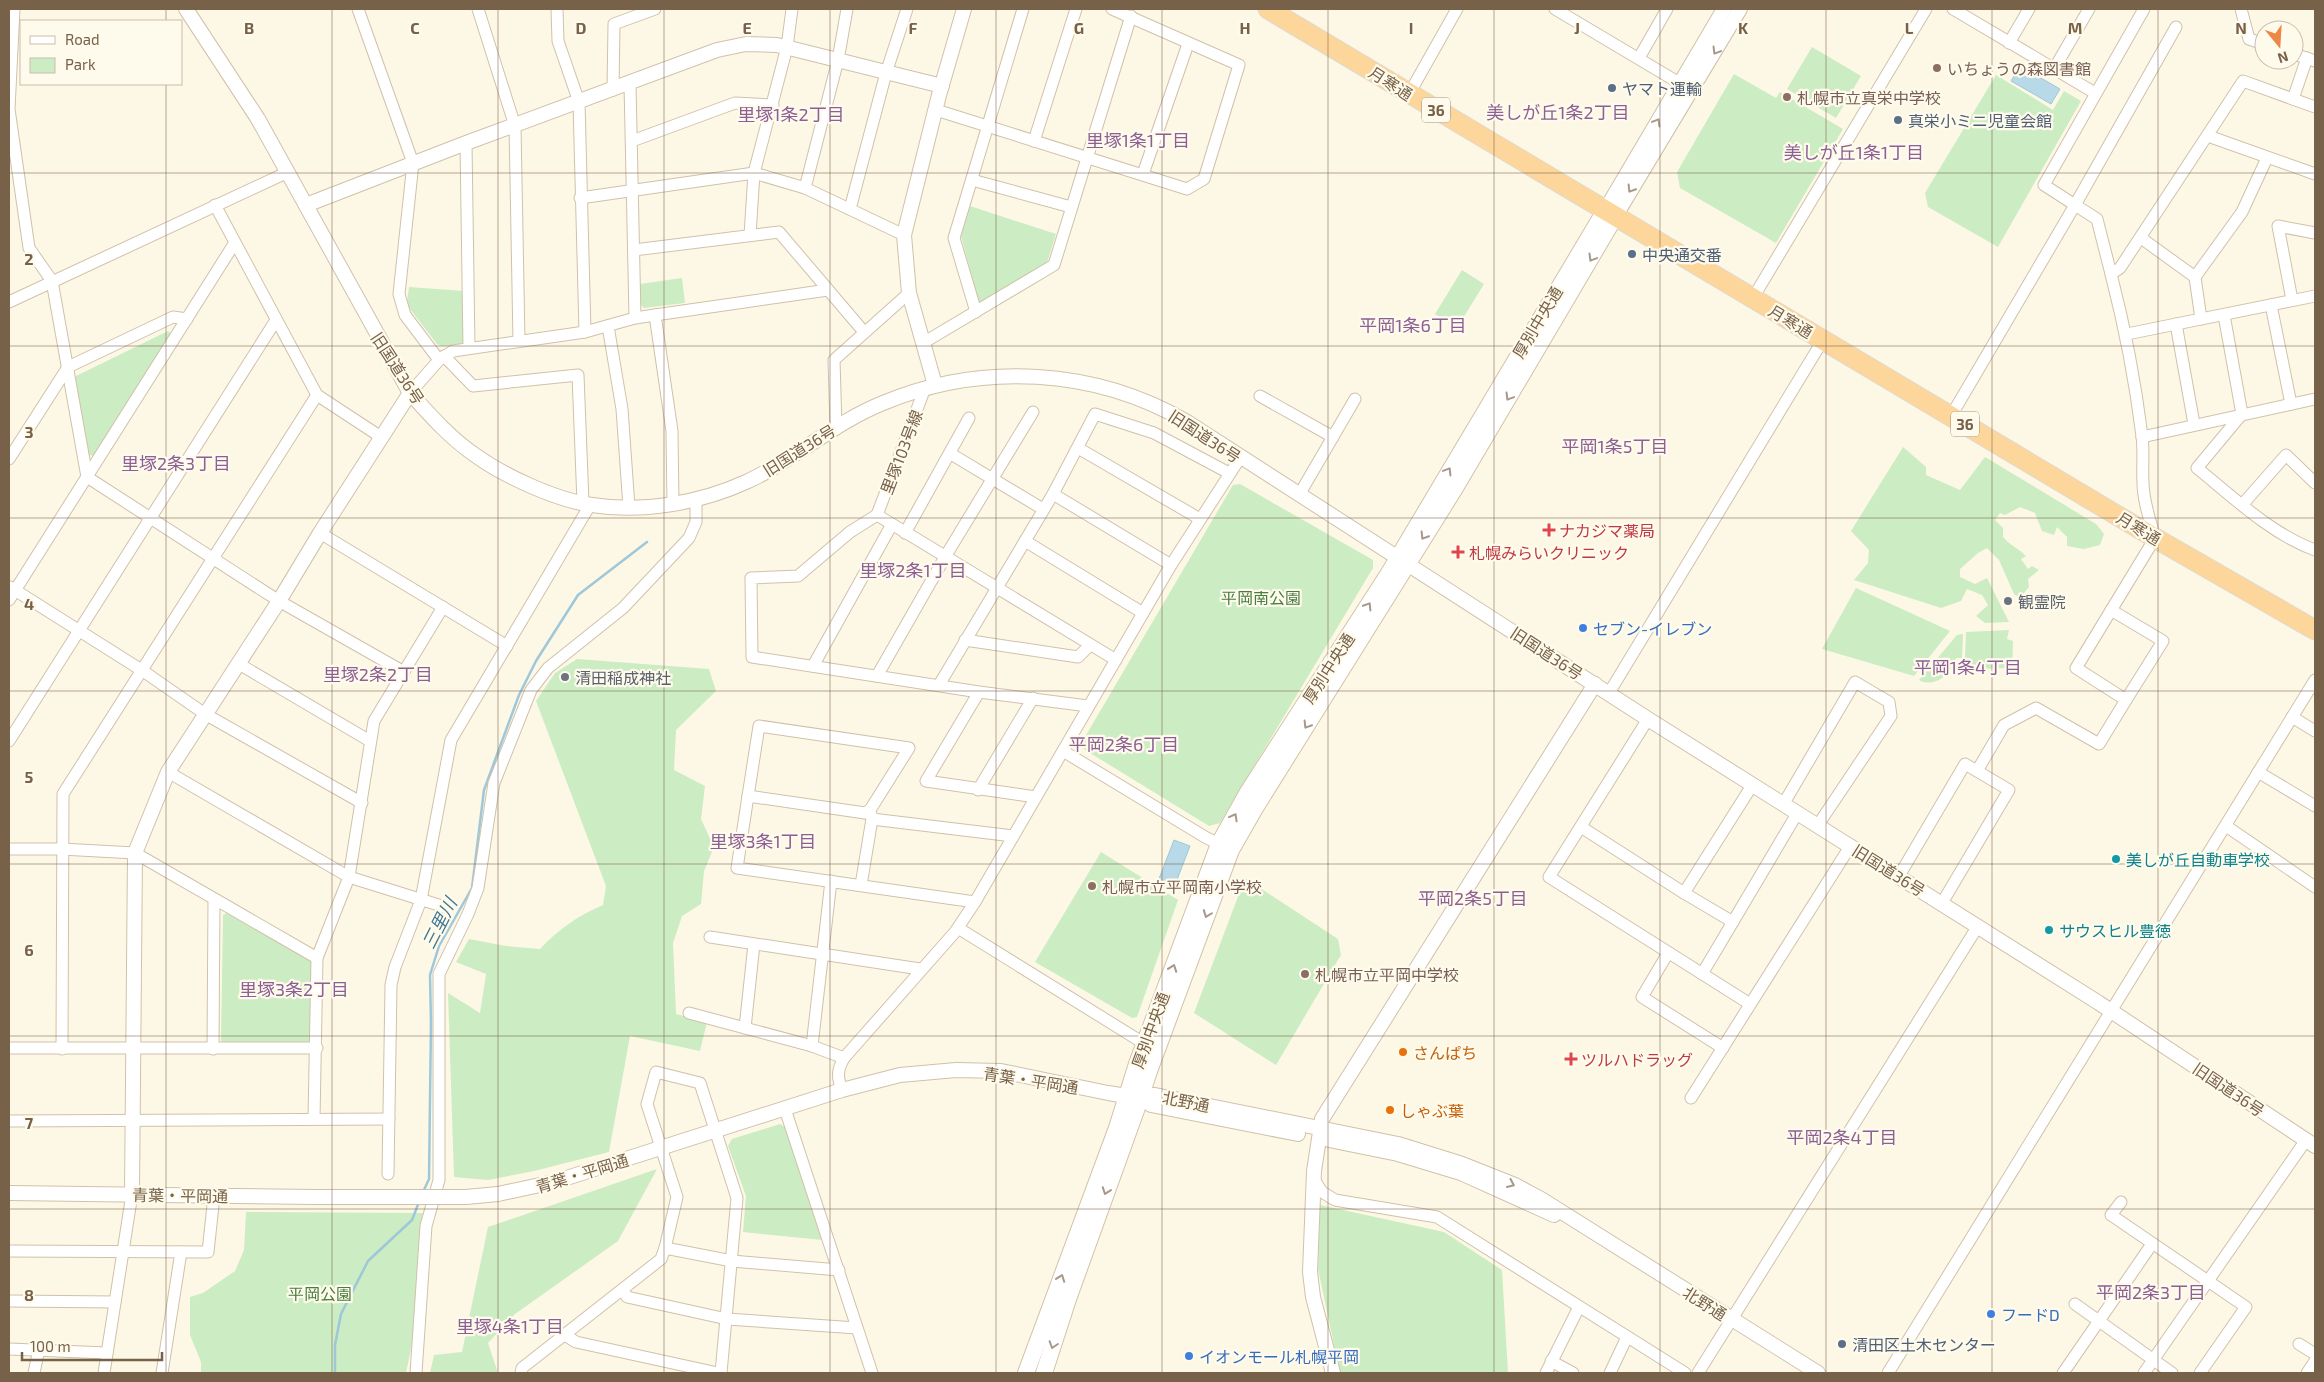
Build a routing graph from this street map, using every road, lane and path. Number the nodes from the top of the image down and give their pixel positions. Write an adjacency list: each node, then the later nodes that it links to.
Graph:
1 (14, 9): 32 (street)
2 (186, 9): 60 (street, 旧国道36号)
3 (358, 9): 59 (street)
4 (478, 9): 51 (street)
5 (557, 9): 46 (street)
6 (655, 9): 41 (street)
7 (792, 9): 31 (street)
8 (847, 9): 34 (street)
9 (907, 9): 37 (street)
10 (964, 9): 40 (street)
11 (1023, 9): 52 (street)
12 (1076, 9): 55 (street)
13 (1112, 9): 26 (street)
14 (1268, 9): 44 (highway, 月寒通 / 36)
15 (1457, 9): 44 (street)
16 (1555, 9): 33 (street)
17 (1667, 9): 33 (street)
18 (1724, 9): 39 (street, 厚別中央通)
19 (1740, 9): 42 (street, 厚別中央通, one-way to 42)
20 (1926, 9): 86 (street)
21 (1953, 9): 29 (street)
22 (2029, 9): 29 (street)
23 (2089, 9): 36 (street)
24 (2144, 9): 43 (street)
25 (2241, 9): 28 (street)
26 (1131, 16): 30 (street); 57 (street)
27 (2176, 27): 70 (street)
28 (2254, 41)
29 (2009, 42): 36 (street)
30 (1188, 44): 62 (street); 62 (street)
31 (788, 46): 34 (street); 38 (street); 47 (street)
32 (10, 54): 49 (street)
33 (1639, 58): 39 (street)
34 (838, 60): 37 (street); 65 (street)
35 (2311, 60): 45 (street)
36 (2054, 69): 43 (street)
37 (886, 73): 40 (street); 72 (street)
38 (630, 84): 41 (street); 54 (street)
39 (1680, 84): 42 (street); 73 (street, 厚別中央通, one-way to 39)
40 (942, 86): 50 (street)
41 (613, 90): 46 (street)
42 (1692, 90): 73 (street, 厚別中央通, one-way to 73)
43 (2095, 93): 70 (street)
44 (1409, 94): 73 (highway, 月寒通 / 36)
45 (2293, 99): 48 (street); 53 (street)
46 (579, 102): 51 (street); 67 (street)
47 (773, 105): 54 (street); 61 (street)
48 (2315, 107)
49 (9, 109): 82 (street)
50 (936, 110): 52 (street); 76 (street)
51 (515, 126): 56 (street); 103 (street)
52 (987, 126): 55 (street); 64 (street)
53 (2208, 136): 58 (street); 77 (street)
54 (632, 141): 66 (street)
55 (1034, 141): 57 (street)
56 (466, 143): 59 (street); 105 (street)
57 (1086, 157): 62 (street); 71 (street)
58 (2267, 158): 63 (street); 81 (street)
59 (413, 163): 69 (street); 106 (street)
60 (288, 172): 68 (street); 69 (street, 旧国道36号)
61 (754, 172): 65 (street); 66 (street); 75 (street)
62 (1143, 174)
63 (2315, 174)
64 (972, 180): 71 (street); 90 (street)
65 (805, 188): 72 (street)
66 (633, 190): 67 (street); 79 (street)
67 (580, 198): 99 (street)
68 (215, 204): 78 (street); 82 (street)
69 (306, 205): 109 (street, 旧国道36号)
70 (2075, 205): 80 (street); 117 (street)
71 (1071, 206): 90 (street)
72 (850, 209): 76 (street)
73 (1611, 212): 86 (highway, 月寒通 / 36); 151 (main road, 厚別中央通)
74 (2315, 232): 87 (street)
75 (750, 235): 79 (street); 83 (street)
76 (904, 235): 84 (street)
77 (2141, 238): 80 (street); 81 (street)
78 (234, 244): 94 (street); 96 (street)
79 (634, 250): 93 (street)
80 (2111, 274): 101 (street)
81 (2195, 277): 95 (street)
82 (52, 281): 88 (street); 107 (street)
83 (828, 290): 91 (street); 100 (street)
84 (909, 293): 100 (street); 104 (street)
85 (2315, 296): 87 (street)
86 (1753, 298): 102 (highway, 月寒通 / 36)
87 (2292, 300): 89 (street)
88 (9, 302)
89 (2270, 305): 92 (street); 114 (street)
90 (976, 312): 104 (street)
91 (655, 314): 93 (street); 136 (street)
92 (2224, 314): 95 (street); 116 (street)
93 (635, 318): 98 (street)
94 (186, 319): 107 (street); 129 (street)
95 (2201, 319): 97 (street)
96 (276, 320): 110 (street); 141 (street)
97 (2176, 324): 101 (street); 119 (street)
98 (608, 326): 99 (street); 138 (street)
99 (584, 332): 103 (street)
100 (864, 332): 120 (street)
101 (2127, 334): 123 (street)
102 (1823, 340): 117 (highway, 月寒通 / 36); 174 (street)
103 (519, 341): 105 (street)
104 (923, 343): 108 (street)
105 (469, 348): 106 (street)
106 (442, 358): 109 (street); 135 (street)
107 (68, 367): 127 (street); 129 (street)
108 (930, 387): 120 (street, 旧国道36号); 126 (street, 旧国道36号); 140 (street, 里塚103号線)
109 (410, 393): 121 (street); 135 (street, 旧国道36号)
110 (317, 395): 121 (street); 150 (street)
111 (1260, 396): 122 (street)
112 (1355, 399): 122 (street)
113 (2315, 399): 114 (street)
114 (2291, 404): 116 (street)
115 (1034, 412): 130 (street)
116 (2242, 414): 119 (street); 137 (street)
117 (1951, 416): 146 (highway, 月寒通 / 36)
118 (969, 418): 125 (street)
119 (2194, 424): 123 (street)
120 (836, 426): 134 (street, 旧国道36号)
121 (382, 436): 144 (street)
122 (1333, 436): 133 (street)
123 (2142, 437): 146 (street)
124 (1078, 448): 128 (street); 132 (street); 142 (street)
125 (951, 454): 130 (street); 145 (street)
126 (1240, 458): 128 (street); 133 (street, 旧国道36号)
127 (9, 459)
128 (1229, 473): 142 (street)
129 (87, 477): 141 (street); 154 (street)
130 (993, 478): 139 (street); 149 (street)
131 (2315, 483): 137 (street)
132 (1053, 494): 139 (street); 152 (street)
133 (1298, 495): 151 (street, 旧国道36号)
134 (696, 499): 136 (street, 旧国道36号); 290 (street)
135 (586, 504): 138 (street, 旧国道36号); 163 (street)
136 (672, 504): 138 (street, 旧国道36号)
137 (2242, 505): 148 (street)
138 (629, 507)
139 (1043, 509): 147 (street)
140 (876, 515): 143 (street); 166 (street)
141 (150, 518): 150 (street); 159 (street)
142 (1200, 518): 152 (street)
143 (891, 526): 145 (street); 166 (street)
144 (320, 533): 155 (street); 156 (street)
145 (905, 534): 149 (street)
146 (2155, 538): 157 (street); 160 (highway, 月寒通 / 36)
147 (1025, 541): 153 (street); 158 (street)
148 (2315, 550)
149 (945, 557): 153 (street); 169 (street)
150 (214, 558): 155 (street); 167 (street)
151 (1402, 561): 171 (street, 旧国道36号); 202 (main road, 厚別中央通)
152 (1171, 565): 158 (street)
153 (997, 588): 161 (street); 162 (street)
154 (11, 592): 159 (street)
155 (279, 602): 165 (street); 168 (street)
156 (443, 607): 163 (street); 168 (street)
157 (2111, 610): 176 (street); 176 (street)
158 (1143, 613): 164 (street)
159 (79, 629): 167 (street); 182 (street)
160 (2315, 630)
161 (965, 640): 162 (street); 172 (street)
162 (1090, 645): 164 (street)
163 (507, 646): 213 (street)
164 (1116, 660): 177 (street)
165 (239, 664): 178 (street); 183 (street)
166 (813, 666): 169 (street)
167 (144, 671): 178 (street); 204 (street)
168 (404, 672): 183 (street)
169 (877, 676): 172 (street)
170 (2315, 680): 179 (street)
171 (1595, 684): 174 (street, 旧国道36号); 249 (street)
172 (939, 685): 173 (street)
173 (979, 692): 175 (street); 189 (street)
174 (1609, 692): 180 (street, 旧国道36号)
175 (1033, 698): 177 (street); 189 (street)
176 (2126, 700): 185 (street)
177 (1088, 706): 184 (street)
178 (205, 714): 186 (street); 192 (street)
179 (2292, 717): 181 (street); 187 (street)
180 (1648, 719): 188 (street, 旧国道36号); 199 (street)
181 (2315, 731)
182 (9, 741)
183 (370, 741): 192 (street)
184 (1063, 751): 191 (street); 202 (street)
185 (1977, 771): 206 (street); 215 (street)
186 (168, 772): 205 (street); 207 (street)
187 (2258, 772): 194 (street); 198 (street)
188 (1754, 784): 193 (street, 旧国道36号); 211 (street)
189 (978, 790): 191 (street)
190 (748, 796): 196 (street); 196 (street); 208 (street)
191 (1036, 797): 200 (street)
192 (362, 803): 207 (street)
193 (1784, 803): 195 (street, 旧国道36号); 197 (street)
194 (2315, 806)
195 (1798, 812): 197 (street, 旧国道36号); 217 (street)
196 (871, 814): 200 (street); 209 (street)
197 (1818, 825): 201 (street, 旧国道36号)
198 (2226, 826): 210 (street); 228 (street)
199 (1580, 827): 211 (street); 222 (street)
200 (1013, 836): 214 (street)
201 (1851, 845): 206 (street, 旧国道36号); 227 (street)
202 (1225, 847): 231 (main road, 厚別中央通, one-way to 202); 241 (main road, 厚別中央通, one-way to 241)
203 (9, 849): 204 (street)
204 (61, 849): 205 (street); 237 (street)
205 (135, 853): 212 (street); 234 (street)
206 (1900, 876): 215 (street, 旧国道36号)
207 (349, 877): 213 (street); 224 (street)
208 (831, 881): 209 (street); 223 (street)
209 (861, 885): 214 (street)
210 (2315, 887)
211 (1684, 893): 217 (street)
212 (214, 899): 224 (street); 238 (street)
213 (421, 900): 216 (street); 245 (street)
214 (975, 902): 219 (street)
215 (1942, 903): 218 (street, 旧国道36号)
216 (445, 907)
217 (1733, 922): 226 (street)
218 (1978, 926): 228 (street, 旧国道36号); 272 (street)
219 (958, 928): 225 (street); 231 (street)
220 (710, 937): 221 (street)
221 (754, 944): 223 (street); 230 (street)
222 (1668, 953): 226 (street); 236 (street)
223 (824, 954): 225 (street); 232 (street)
224 (317, 958): 235 (street)
225 (920, 969): 239 (street)
226 (1702, 974): 227 (street)
227 (1750, 1004): 236 (street)
228 (2110, 1010): 250 (street, 旧国道36号); 302 (street)
229 (689, 1013): 230 (street)
230 (745, 1028): 232 (street)
231 (1145, 1044): 241 (main road, 厚別中央通)
232 (812, 1046): 239 (street)
233 (9, 1048): 237 (street)
234 (134, 1048): 237 (street); 238 (street); 247 (street)
235 (316, 1048): 238 (street); 244 (street)
236 (1723, 1048): 242 (street)
237 (62, 1049)
238 (213, 1049)
239 (844, 1058): 240 (street)
240 (842, 1090): 241 (street, 青葉・平岡通); 243 (street, 青葉・平岡通)
241 (1134, 1096): 249 (street, 北野通); 294 (main road, 厚別中央通, one-way to 241); 295 (main road, 厚別中央通, one-way to 295)
242 (1691, 1098)
243 (785, 1109): 248 (street, 青葉・平岡通); 264 (street)
244 (314, 1119): 245 (street); 247 (street)
245 (389, 1119): 252 (street)
246 (9, 1120): 247 (street)
247 (134, 1120): 255 (street)
248 (717, 1131): 251 (street, 青葉・平岡通); 251 (street); 263 (street)
249 (1319, 1133): 253 (street); 272 (street, 北野通)
250 (2310, 1144): 265 (street)
251 (661, 1149): 256 (street, 青葉・平岡通, bridge); 259 (street)
252 (388, 1174)
253 (1314, 1180): 270 (street); 296 (street)
254 (9, 1193): 255 (street, 青葉・平岡通)
255 (132, 1194): 256 (street, 青葉・平岡通); 261 (street)
256 (214, 1196): 262 (street)
257 (2120, 1202): 258 (street)
258 (2152, 1244): 265 (street); 273 (street)
259 (665, 1248): 263 (street); 266 (street)
260 (9, 1251): 261 (street)
261 (123, 1252): 262 (street); 268 (street)
262 (181, 1252): 289 (street)
263 (732, 1261): 264 (street); 271 (street)
264 (839, 1270): 274 (street)
265 (2210, 1280): 282 (street); 306 (street)
266 (623, 1290): 271 (street); 275 (street)
267 (9, 1301): 268 (street)
268 (115, 1302): 280 (street)
269 (2075, 1304): 273 (street)
270 (1579, 1307): 276 (street); 283 (street)
271 (727, 1319): 274 (street); 292 (street)
272 (1732, 1320): 285 (street, 北野通); 300 (street)
273 (2101, 1320): 282 (street); 303 (street)
274 (857, 1328): 293 (street)
275 (565, 1335): 291 (street); 292 (street)
276 (1626, 1338): 286 (street); 299 (street)
277 (2299, 1344): 281 (street)
278 (9, 1349): 279 (street)
279 (39, 1349): 280 (street); 287 (street)
280 (107, 1353): 288 (street)
281 (2315, 1354)
282 (2154, 1360): 304 (street); 305 (street)
283 (1551, 1361): 297 (street); 298 (street)
284 (2315, 1361): 307 (street)
285 (1800, 1369): 301 (street, 北野通)
286 (1679, 1372)
287 (34, 1373)
288 (104, 1373)
289 (162, 1373)
290 (416, 1373)
291 (521, 1373)
292 (720, 1373)
293 (872, 1373)
294 (1026, 1373)
295 (1044, 1373)
296 (1333, 1373)
297 (1546, 1373)
298 (1573, 1373)
299 (1610, 1373)
300 (1698, 1373)
301 (1818, 1373)
302 (1888, 1373)
303 (2064, 1373)
304 (2144, 1373)
305 (2172, 1373)
306 (2200, 1373)
307 (2307, 1373)

